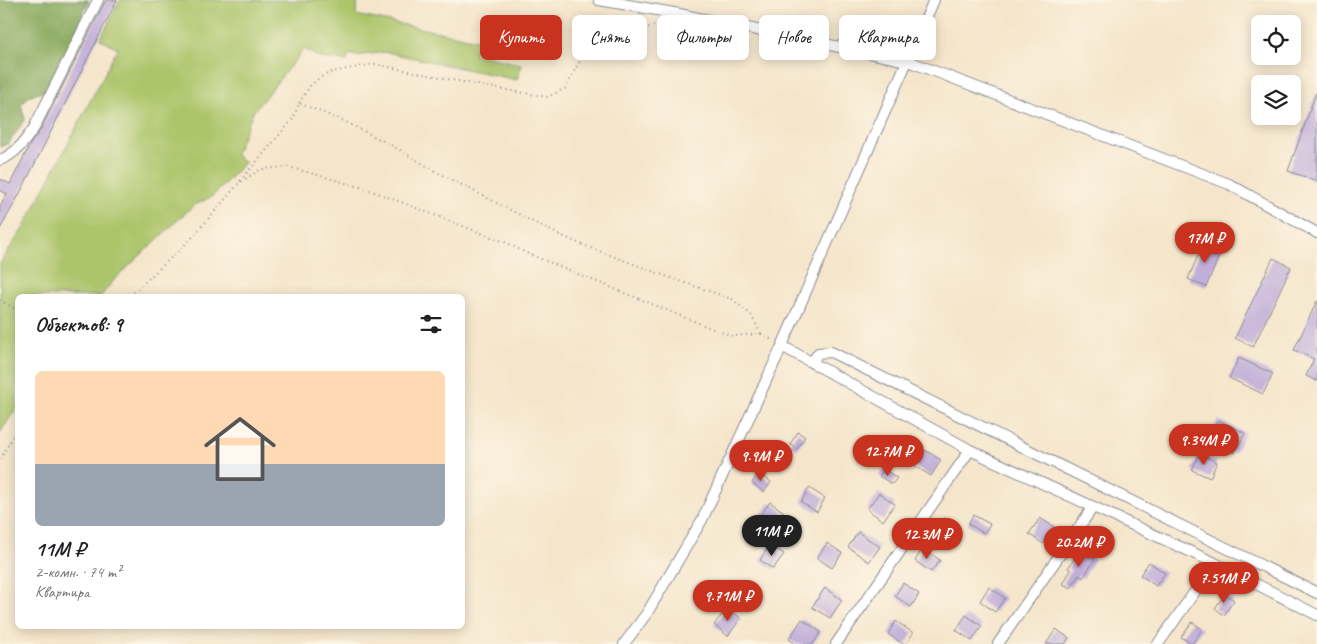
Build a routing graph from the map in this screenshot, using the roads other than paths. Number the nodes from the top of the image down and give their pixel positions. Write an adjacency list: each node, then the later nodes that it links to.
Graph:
1 (98, 0): 5 (street)
2 (598, 0): 4 (street)
3 (934, 0): 4 (street)
4 (908, 61): 6 (street); 7 (street)
5 (0, 160)
6 (1317, 233)
7 (782, 346): 8 (street); 14 (street)
8 (812, 363): 9 (street); 12 (street)
9 (970, 450): 10 (street); 15 (street)
10 (1093, 507): 11 (street); 16 (street)
11 (1214, 563): 13 (street); 17 (street)
12 (1317, 593)
13 (1317, 614)
14 (624, 644)
15 (836, 644)
16 (998, 644)
17 (1158, 644)

